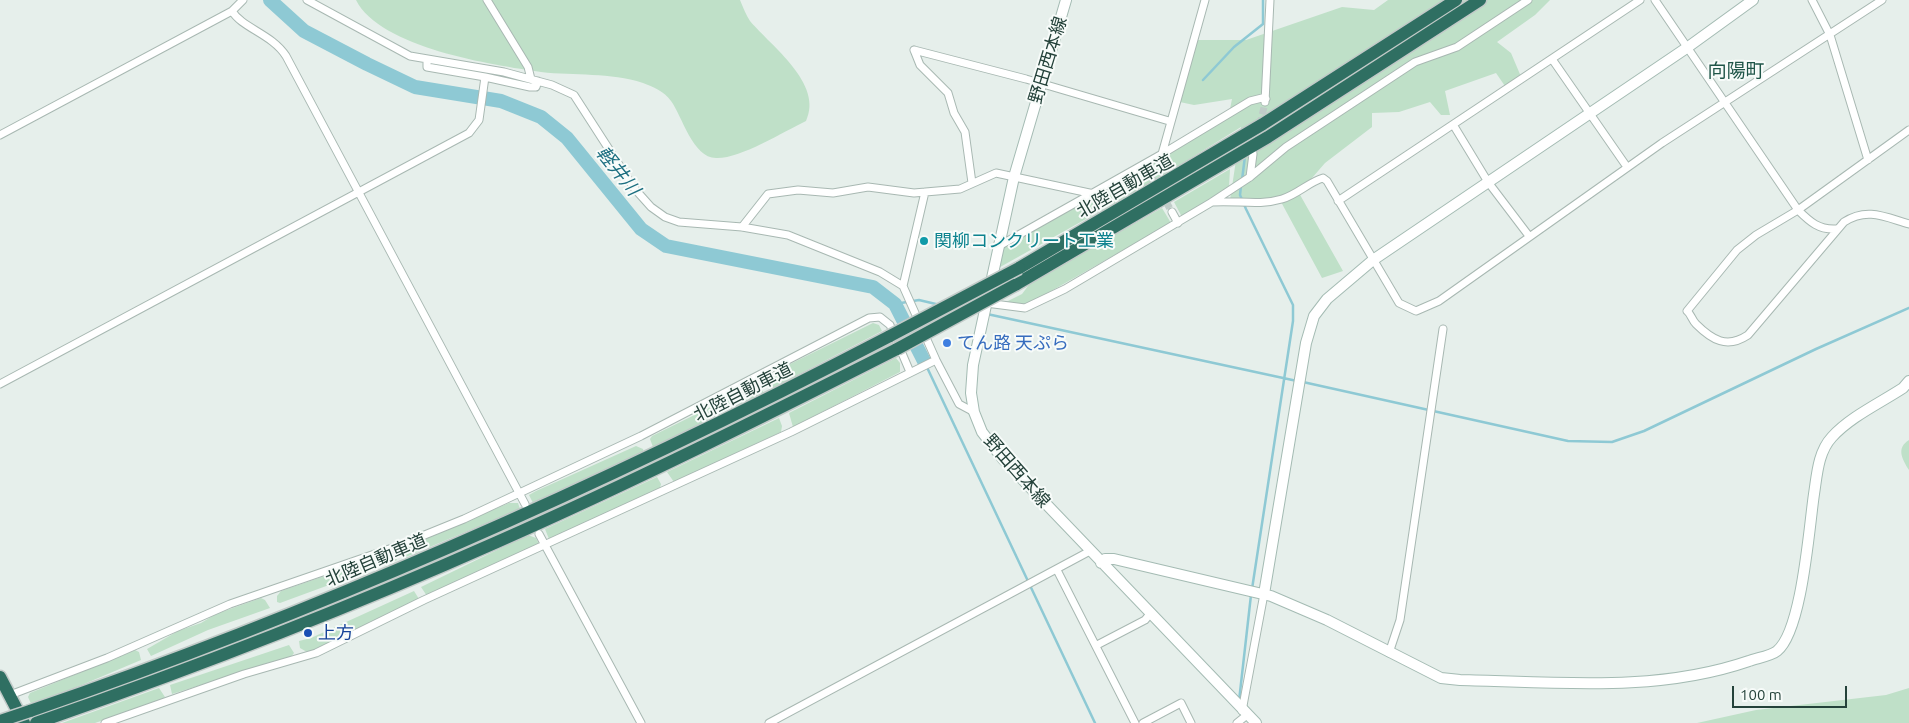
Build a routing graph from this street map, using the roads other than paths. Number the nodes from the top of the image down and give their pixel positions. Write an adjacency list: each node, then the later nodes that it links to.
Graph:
1 (243, 0): 15 (street)
2 (307, 0): 19 (street)
3 (487, 0): 21 (street)
4 (1066, 0): 22 (street, 野田西本線)
5 (1205, 0): 25 (street)
6 (1270, 0): 29 (street)
7 (1456, 0): 75 (highway, 北陸自動車道, bridge)
8 (1480, 0): 75 (highway, 北陸自動車道, bridge)
9 (1528, 0): 36 (street)
10 (1640, 0): 18 (street)
11 (1655, 0): 17 (street)
12 (1753, 0): 17 (street)
13 (1812, 0): 16 (street)
14 (1882, 0): 16 (street)
15 (232, 11): 28 (street); 40 (street)
16 (1830, 35): 23 (street); 31 (street)
17 (1688, 47): 23 (street); 24 (street)
18 (1552, 59): 24 (street); 26 (street)
19 (427, 60): 20 (street); 21 (street)
20 (485, 77): 21 (street); 40 (street)
21 (535, 80): 48 (street)
22 (1040, 83): 25 (street); 35 (street, 野田西本線); 37 (street)
23 (1725, 103): 33 (street); 44 (street)
24 (1589, 113): 33 (street); 38 (street)
25 (1169, 121): 29 (street)
26 (1454, 126): 38 (street); 43 (street)
27 (1909, 130): 31 (street)
28 (0, 135)
29 (1162, 154): 32 (street)
30 (1253, 154): 36 (street)
31 (1868, 160): 44 (street)
32 (1145, 165): 34 (street); 41 (street)
33 (1627, 167): 50 (street)
34 (1150, 175)
35 (1014, 177): 37 (street); 41 (street); 51 (street, 野田西本線)
36 (1249, 178): 42 (street)
37 (972, 182): 39 (street)
38 (1488, 182): 50 (street); 52 (street)
39 (925, 192): 48 (street); 53 (street)
40 (360, 193): 59 (street); 61 (street)
41 (1094, 194): 51 (street)
42 (1212, 202): 43 (street); 46 (street)
43 (1338, 202): 52 (street)
44 (1798, 210): 49 (street); 49 (street)
45 (1172, 212): 46 (street)
46 (1178, 223): 54 (street)
47 (1909, 224): 49 (street)
48 (742, 227): 53 (street)
49 (1836, 229)
50 (1529, 236): 52 (street)
51 (1000, 246): 54 (street, 野田西本線)
52 (1373, 260): 68 (street)
53 (903, 286): 56 (street)
54 (986, 303): 60 (street, 野田西本線)
55 (1443, 329): 71 (street)
56 (934, 361): 57 (street); 60 (street)
57 (910, 372): 61 (street); 64 (street)
58 (1909, 381): 71 (street)
59 (0, 384)
60 (974, 412): 65 (street, 野田西本線)
61 (520, 494): 62 (street); 73 (street)
62 (525, 504)
63 (539, 534): 64 (street)
64 (546, 545): 78 (street); 79 (street)
65 (1090, 551): 66 (street, 野田西本線); 67 (street)
66 (1101, 563): 68 (street); 69 (street, 野田西本線)
67 (1057, 570): 70 (street); 80 (street)
68 (1264, 594): 71 (street); 74 (street)
69 (1150, 614): 70 (street); 74 (street, 野田西本線)
70 (1097, 645): 81 (street)
71 (1389, 654)
72 (0, 677): 73 (highway)
73 (10, 696): 77 (highway)
74 (1244, 713): 84 (street); 85 (street, 野田西本線)
75 (34, 719): 76 (highway, 北陸自動車道, bridge)
76 (0, 721)
77 (24, 723)
78 (105, 723)
79 (641, 723)
80 (770, 723)
81 (1135, 723)
82 (1143, 723): 83 (street)
83 (1191, 723)
84 (1237, 723)
85 (1256, 723)

